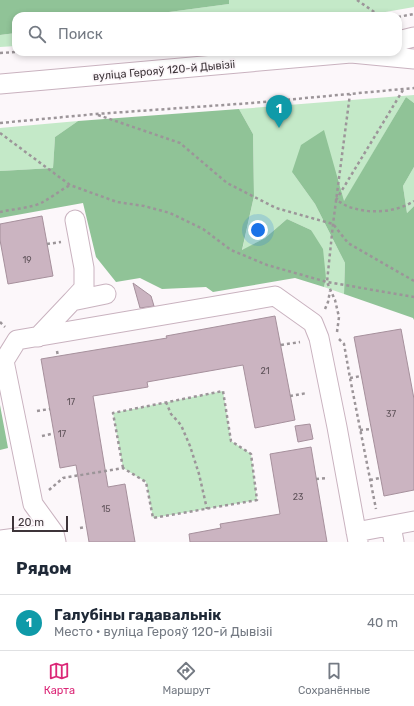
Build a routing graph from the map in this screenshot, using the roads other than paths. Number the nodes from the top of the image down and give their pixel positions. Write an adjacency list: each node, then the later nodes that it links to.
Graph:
1 (414, 37): 2 (street)
2 (402, 40)
3 (320, 56): 6 (street, вуліца Герояў 120-й Дывізіі)
4 (384, 56): 5 (street, вуліца Герояў 120-й Дывізіі)
5 (414, 59)
6 (0, 84)
7 (75, 220): 9 (street)
8 (106, 294): 9 (street)
9 (72, 301): 10 (street)
10 (38, 337): 13 (street); 14 (street)
11 (414, 521): 12 (street)
12 (392, 534): 14 (street)
13 (55, 537): 15 (street)
14 (357, 537)
15 (0, 540)

